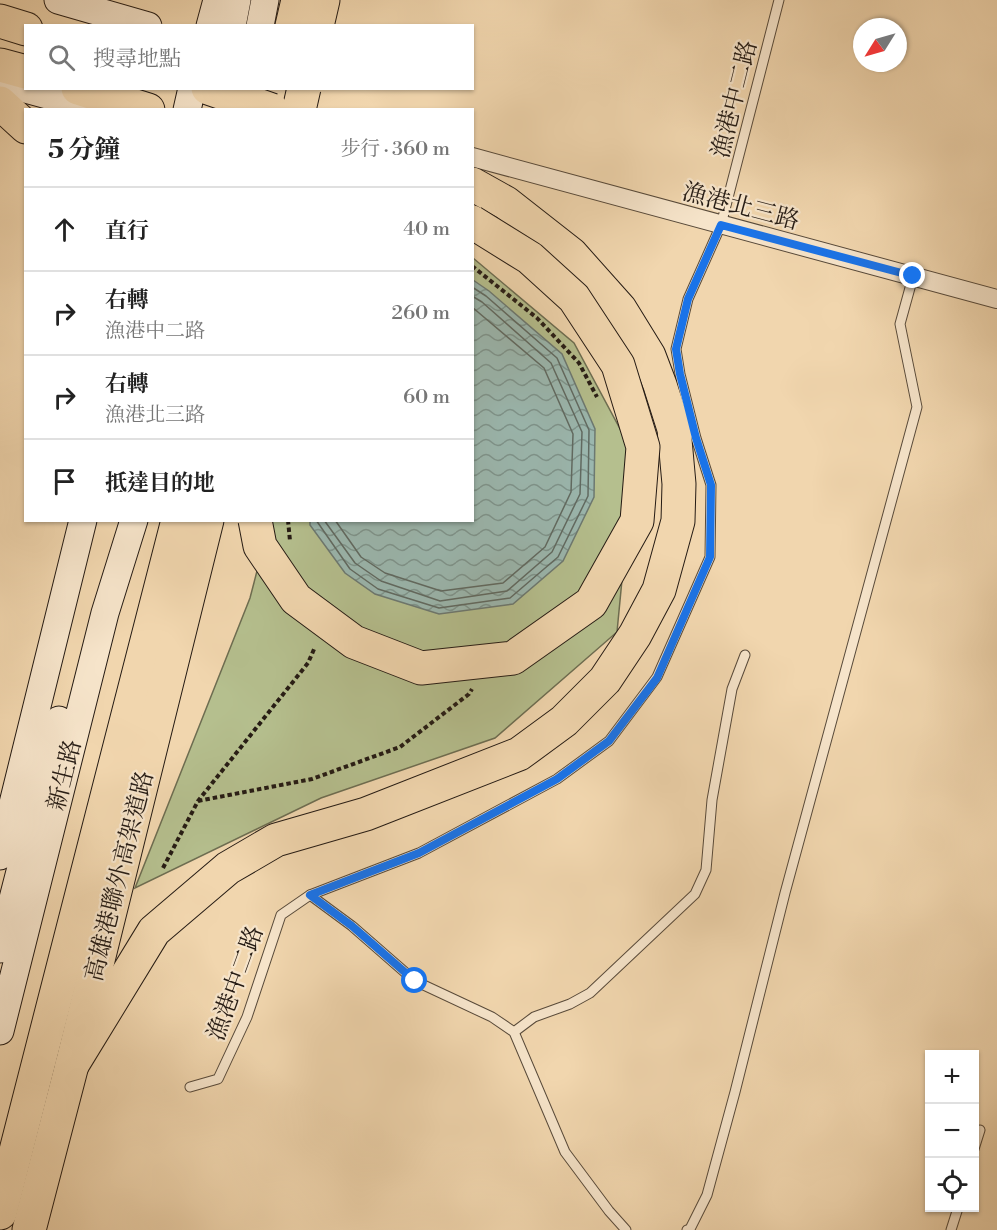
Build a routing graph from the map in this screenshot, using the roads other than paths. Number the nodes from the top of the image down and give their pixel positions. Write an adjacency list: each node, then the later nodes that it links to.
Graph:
1 (58, 0): 11 (street)
2 (202, 0): 12 (street)
3 (217, 0): 13 (street)
4 (237, 0): 14 (street)
5 (265, 0): 15 (street)
6 (298, 0): 16 (highway)
7 (307, 0): 17 (street)
8 (323, 0): 18 (highway)
9 (779, 0): 42 (lane, 漁港中二路)
10 (0, 21): 19 (highway)
11 (141, 24)
12 (196, 24)
13 (211, 24)
14 (232, 24)
15 (260, 24)
16 (292, 24)
17 (298, 24)
18 (317, 24)
19 (24, 28)
20 (0, 65): 21 (highway)
21 (24, 71)
22 (0, 82): 23 (street)
23 (24, 89)
24 (29, 90): 32 (street)
25 (84, 90): 33 (highway)
26 (179, 90): 34 (street)
27 (192, 90): 35 (street)
28 (217, 90): 30 (highway, bridge)
29 (304, 90): 37 (highway, bridge)
30 (259, 99): 36 (street)
31 (0, 103): 38 (highway)
32 (95, 108)
33 (142, 108)
34 (174, 108)
35 (187, 108)
36 (292, 108)
37 (299, 108)
38 (24, 125)
39 (474, 158): 42 (street, 漁港北三路)
40 (474, 185): 59 (highway)
41 (474, 223): 50 (highway, bridge)
42 (721, 225): 43 (street, 漁港北三路); 55 (lane, 漁港中二路)
43 (913, 276): 44 (street, 漁港北三路); 67 (lane)
44 (997, 299)
45 (67, 522): 53 (street)
46 (83, 522): 54 (street, 新生路)
47 (114, 522): 56 (street, 新生路)
48 (133, 522): 57 (street, 新生路)
49 (207, 522): 59 (highway, 高雄港聯外高架道路)
50 (255, 522)
51 (175, 531): 64 (highway, 高雄港聯外高架道路)
52 (745, 655): 58 (lane)
53 (0, 784)
54 (0, 856)
55 (310, 895): 58 (lane); 60 (lane, 漁港中二路)
56 (0, 948)
57 (0, 1031)
58 (514, 1032): 66 (lane)
59 (72, 1065): 65 (highway, 高雄港聯外高架道路)
60 (190, 1087)
61 (980, 1130): 62 (lane)
62 (979, 1134)
63 (957, 1212): 68 (lane)
64 (0, 1213)
65 (29, 1230)
66 (626, 1230)
67 (687, 1230)
68 (951, 1230)

